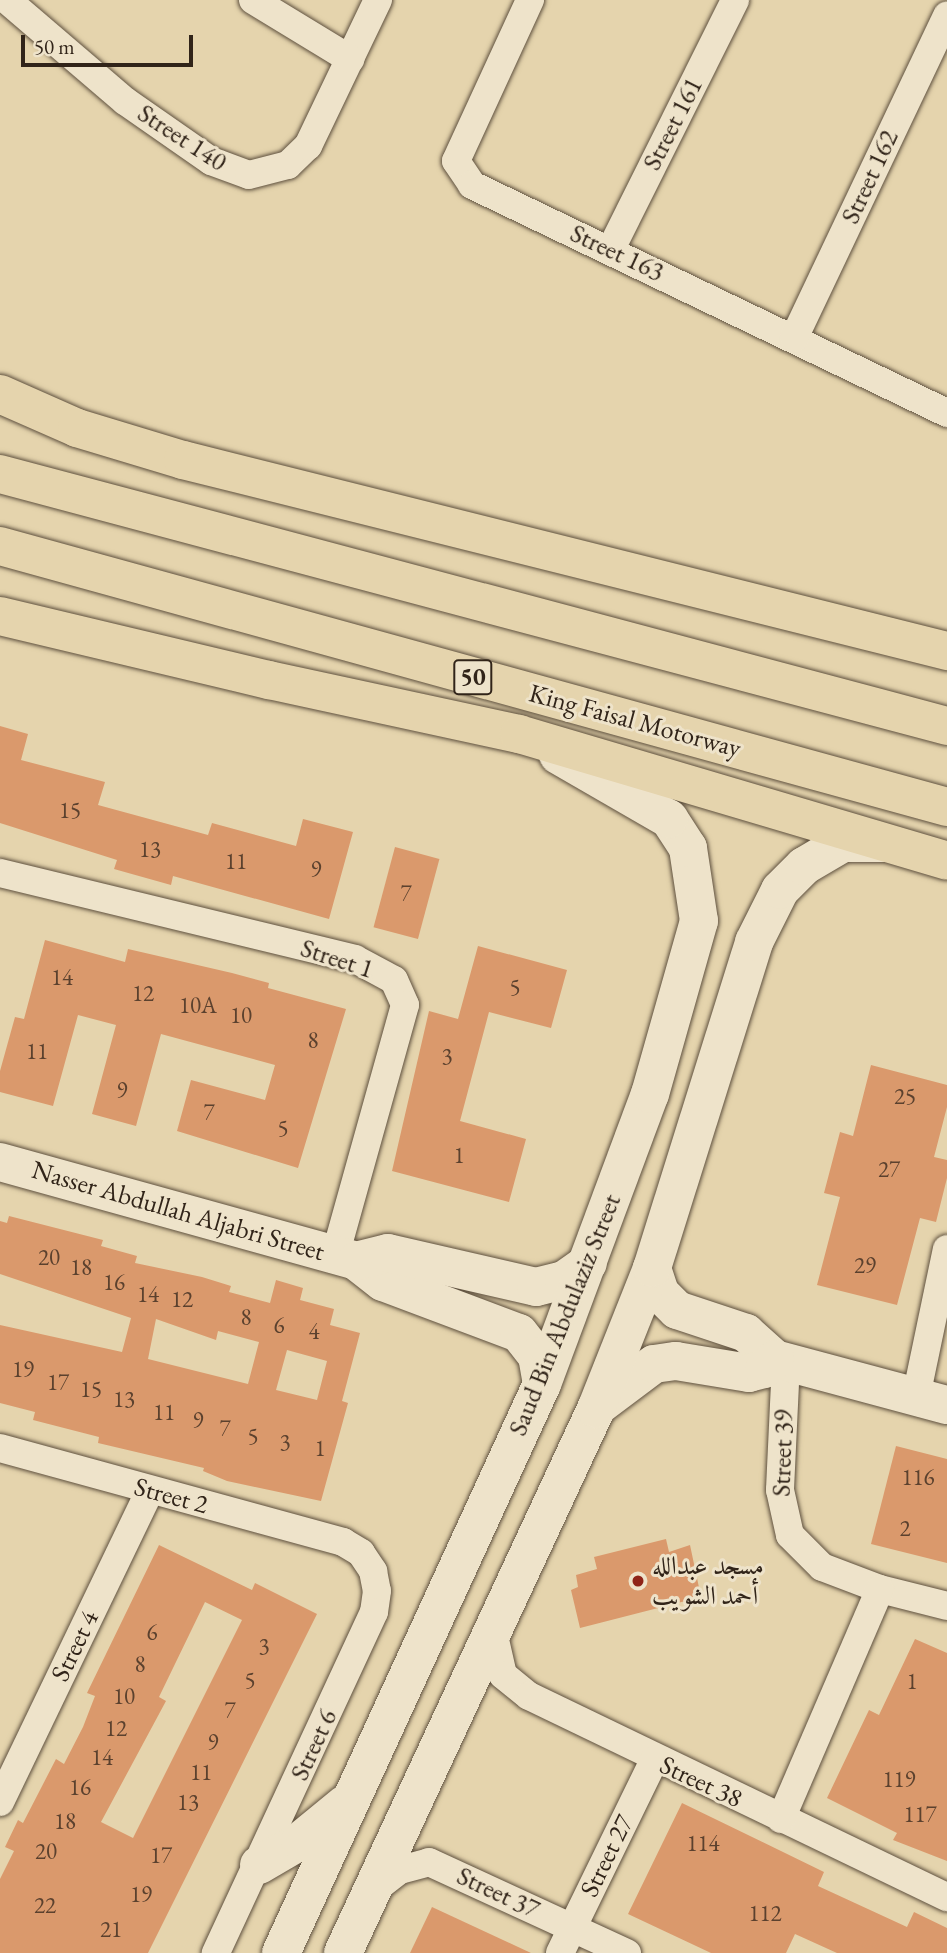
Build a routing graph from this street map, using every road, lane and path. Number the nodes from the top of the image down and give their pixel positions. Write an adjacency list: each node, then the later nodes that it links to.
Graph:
1 (7, 0): 7 (street, Street 140)
2 (253, 0): 7 (street)
3 (378, 0): 7 (street, Street 140)
4 (530, 0): 8 (street, Street 163)
5 (735, 0): 8 (street, Street 161)
6 (947, 16): 9 (street, Street 162)
7 (350, 59)
8 (611, 249): 9 (street, Street 163)
9 (794, 338): 11 (street, Street 163)
10 (0, 394): 16 (main road)
11 (947, 413)
12 (0, 474): 18 (main road)
13 (0, 546): 20 (main road, King Faisal Motorway / 50)
14 (0, 616): 17 (main road)
15 (0, 637): 17 (main road)
16 (947, 650)
17 (269, 680): 19 (main road, King Faisal Motorway)
18 (947, 726)
19 (519, 734): 23 (main road, King Faisal Motorway); 26 (main road, Saud Bin Abdulaziz Street)
20 (894, 793): 21 (main road, King Faisal Motorway / 50); 22 (main road)
21 (947, 807)
22 (947, 813)
23 (888, 844): 24 (main road, King Faisal Motorway); 27 (main road)
24 (947, 861)
25 (0, 873): 30 (street, Street 1)
26 (650, 1094): 27 (main road); 31 (main road, Saud Bin Abdulaziz Street)
27 (702, 1112): 32 (main road)
28 (0, 1161): 30 (main road, Nasser Abdullah Aljabri Street)
29 (947, 1249): 35 (street)
30 (346, 1258): 31 (main road, Nasser Abdullah Aljabri Street); 34 (main road, Nasser Abdullah Aljabri Street)
31 (588, 1263): 34 (main road, Saud Bin Abdulaziz Street)
32 (652, 1268): 33 (main road); 36 (main road)
33 (781, 1360): 35 (main road); 36 (main road); 40 (street, Street 39)
34 (542, 1384): 44 (main road, Saud Bin Abdulaziz Street)
35 (932, 1401)
36 (596, 1409): 42 (main road)
37 (0, 1448): 38 (street, Street 2)
38 (150, 1490): 39 (street, Street 2); 45 (street, Street 4)
39 (343, 1542): 47 (street, Street 6)
40 (880, 1589): 41 (street, Street 39); 46 (street)
41 (947, 1606)
42 (493, 1631): 43 (street, Street 38); 48 (main road)
43 (654, 1760): 46 (street, Street 38); 50 (street, Street 27)
44 (354, 1795): 47 (main road); 52 (main road, Saud Bin Abdulaziz Street)
45 (0, 1802)
46 (780, 1819): 49 (street, Street 38)
47 (259, 1865): 51 (street, Street 6)
48 (372, 1891): 50 (street, Street 37); 53 (main road)
49 (947, 1897)
50 (572, 1927): 54 (street, Street 27); 55 (street, Street 37)
51 (216, 1953)
52 (281, 1953)
53 (343, 1953)
54 (560, 1953)
55 (627, 1953)

